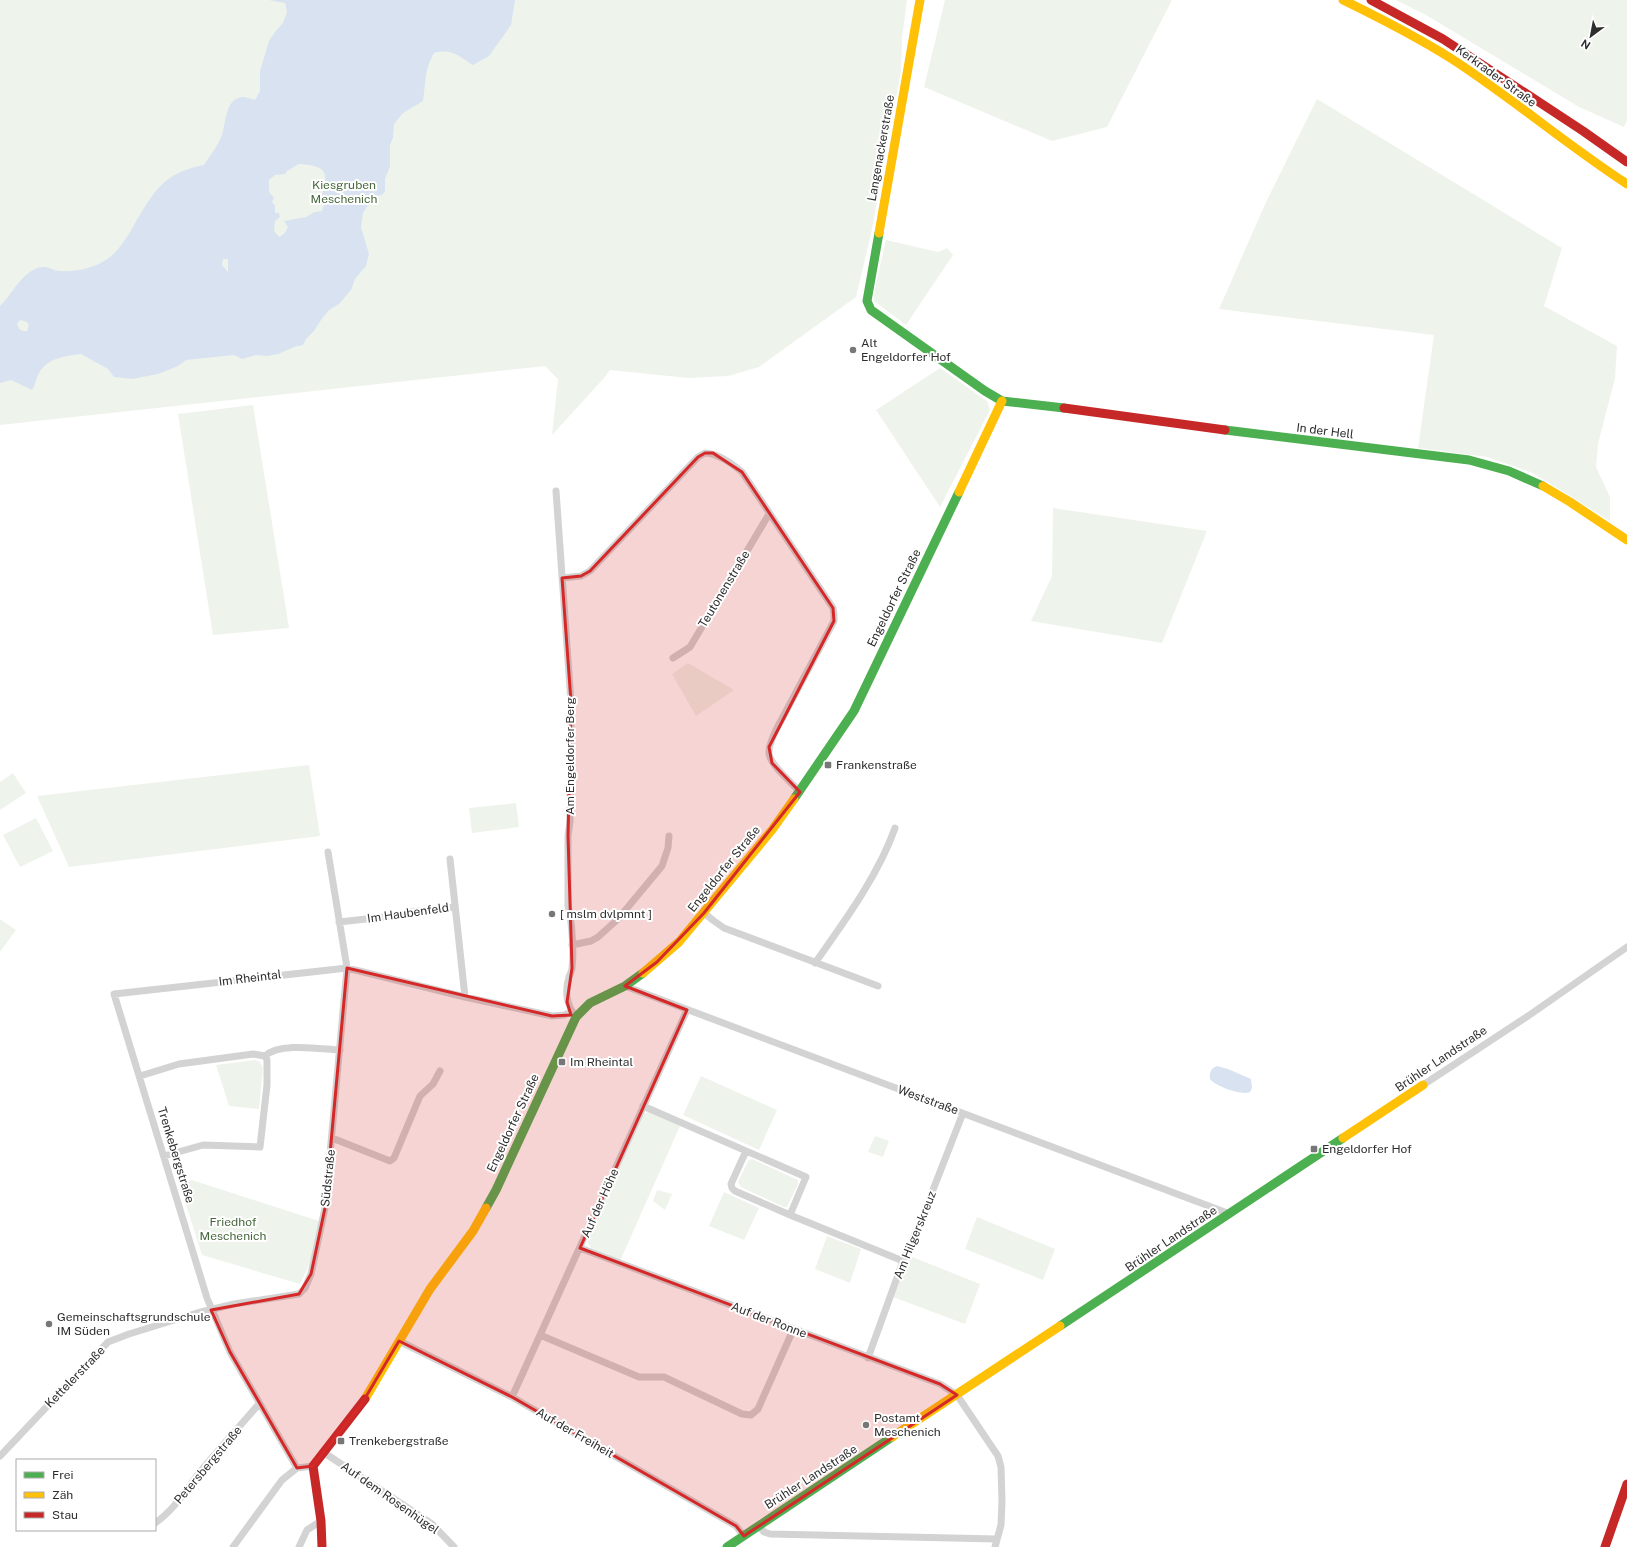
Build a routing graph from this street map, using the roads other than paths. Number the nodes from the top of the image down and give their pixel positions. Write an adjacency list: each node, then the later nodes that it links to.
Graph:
1 (920, 0): 8 (main road, Langenackerstraße)
2 (1343, 0): 7 (main road, Kerkrader Straße)
3 (1371, 0): 4 (main road, Kerkrader Straße)
4 (1583, 131): 5 (main road); 6 (main road, Kerkrader Straße)
5 (1627, 151)
6 (1627, 162)
7 (1627, 184)
8 (1002, 401): 11 (main road, In der Hell); 14 (main road, Engeldorfer Straße)
9 (556, 491): 12 (street, Am Engeldorfer Berg)
10 (769, 514): 12 (street); 13 (street, Teutonenstraße); 14 (street)
11 (1627, 540)
12 (562, 578): 22 (street, Am Engeldorfer Berg)
13 (673, 658)
14 (800, 792): 20 (main road, Engeldorfer Straße)
15 (895, 828): 24 (street)
16 (669, 836): 22 (street)
17 (328, 852): 21 (street)
18 (450, 859): 19 (street, Im Haubenfeld)
19 (454, 907): 21 (street, Im Haubenfeld); 29 (street)
20 (704, 913): 24 (street); 26 (main road, Engeldorfer Straße)
21 (339, 922): 25 (street)
22 (572, 945): 31 (street, Am Engeldorfer Berg)
23 (1627, 947): 36 (street, Brühler Landstraße)
24 (816, 963): 27 (street)
25 (347, 968): 28 (street, Im Rheintal); 29 (street, Im Rheintal); 32 (street, Südstraße)
26 (625, 986): 30 (street, Weststraße); 31 (main road, Engeldorfer Straße)
27 (878, 986)
28 (114, 994): 35 (street, Trenkebergstraße)
29 (465, 997): 31 (street, Im Rheintal)
30 (687, 1010): 37 (street, Auf der Höhe); 38 (street, Weststraße)
31 (574, 1014): 49 (main road, Engeldorfer Straße)
32 (340, 1050): 33 (street); 39 (street, Südstraße)
33 (265, 1056): 35 (street); 41 (street)
34 (440, 1071): 39 (street)
35 (140, 1076): 41 (street, Trenkebergstraße)
36 (1423, 1085): 42 (main road, Brühler Landstraße)
37 (643, 1106): 40 (street); 44 (street, Auf der Höhe)
38 (963, 1113): 42 (street, Weststraße); 45 (street, Am Hilgerskreuz)
39 (332, 1138): 46 (street, Südstraße)
40 (746, 1151): 43 (street); 43 (street)
41 (164, 1156): 46 (street, Trenkebergstraße)
42 (1230, 1214): 51 (main road, Brühler Landstraße)
43 (790, 1215): 45 (street)
44 (580, 1248): 47 (street, Auf der Ronne); 48 (street, Auf der Höhe)
45 (903, 1262): 50 (street, Am Hilgerskreuz)
46 (211, 1310): 53 (street, Trenkebergstraße); 54 (street, Kettelerstraße)
47 (793, 1330): 48 (street); 50 (street, Auf der Ronne)
48 (540, 1335): 52 (street, Auf der Höhe)
49 (399, 1341): 52 (street, Auf der Freiheit); 55 (main road, Engeldorfer Straße)
50 (868, 1358): 51 (street, Auf der Ronne)
51 (957, 1395): 61 (main road, Brühler Landstraße); 63 (street)
52 (512, 1397): 62 (street, Auf der Freiheit)
53 (259, 1404): 57 (street, Trenkebergstraße); 60 (street, Petersbergstraße)
54 (2, 1451)
55 (323, 1452): 56 (main road, Engeldorfer Straße); 67 (street, Auf dem Rosenhügel)
56 (313, 1466): 57 (street); 59 (main road)
57 (297, 1468): 64 (street)
58 (1627, 1484): 70 (main road)
59 (320, 1521): 65 (street); 66 (main road)
60 (156, 1522)
61 (758, 1526): 62 (main road, Brühler Landstraße); 63 (street)
62 (744, 1536): 68 (main road, Brühler Landstraße)
63 (997, 1539): 69 (street)
64 (233, 1547)
65 (299, 1547)
66 (322, 1547)
67 (454, 1547)
68 (727, 1547)
69 (995, 1547)
70 (1605, 1547)

